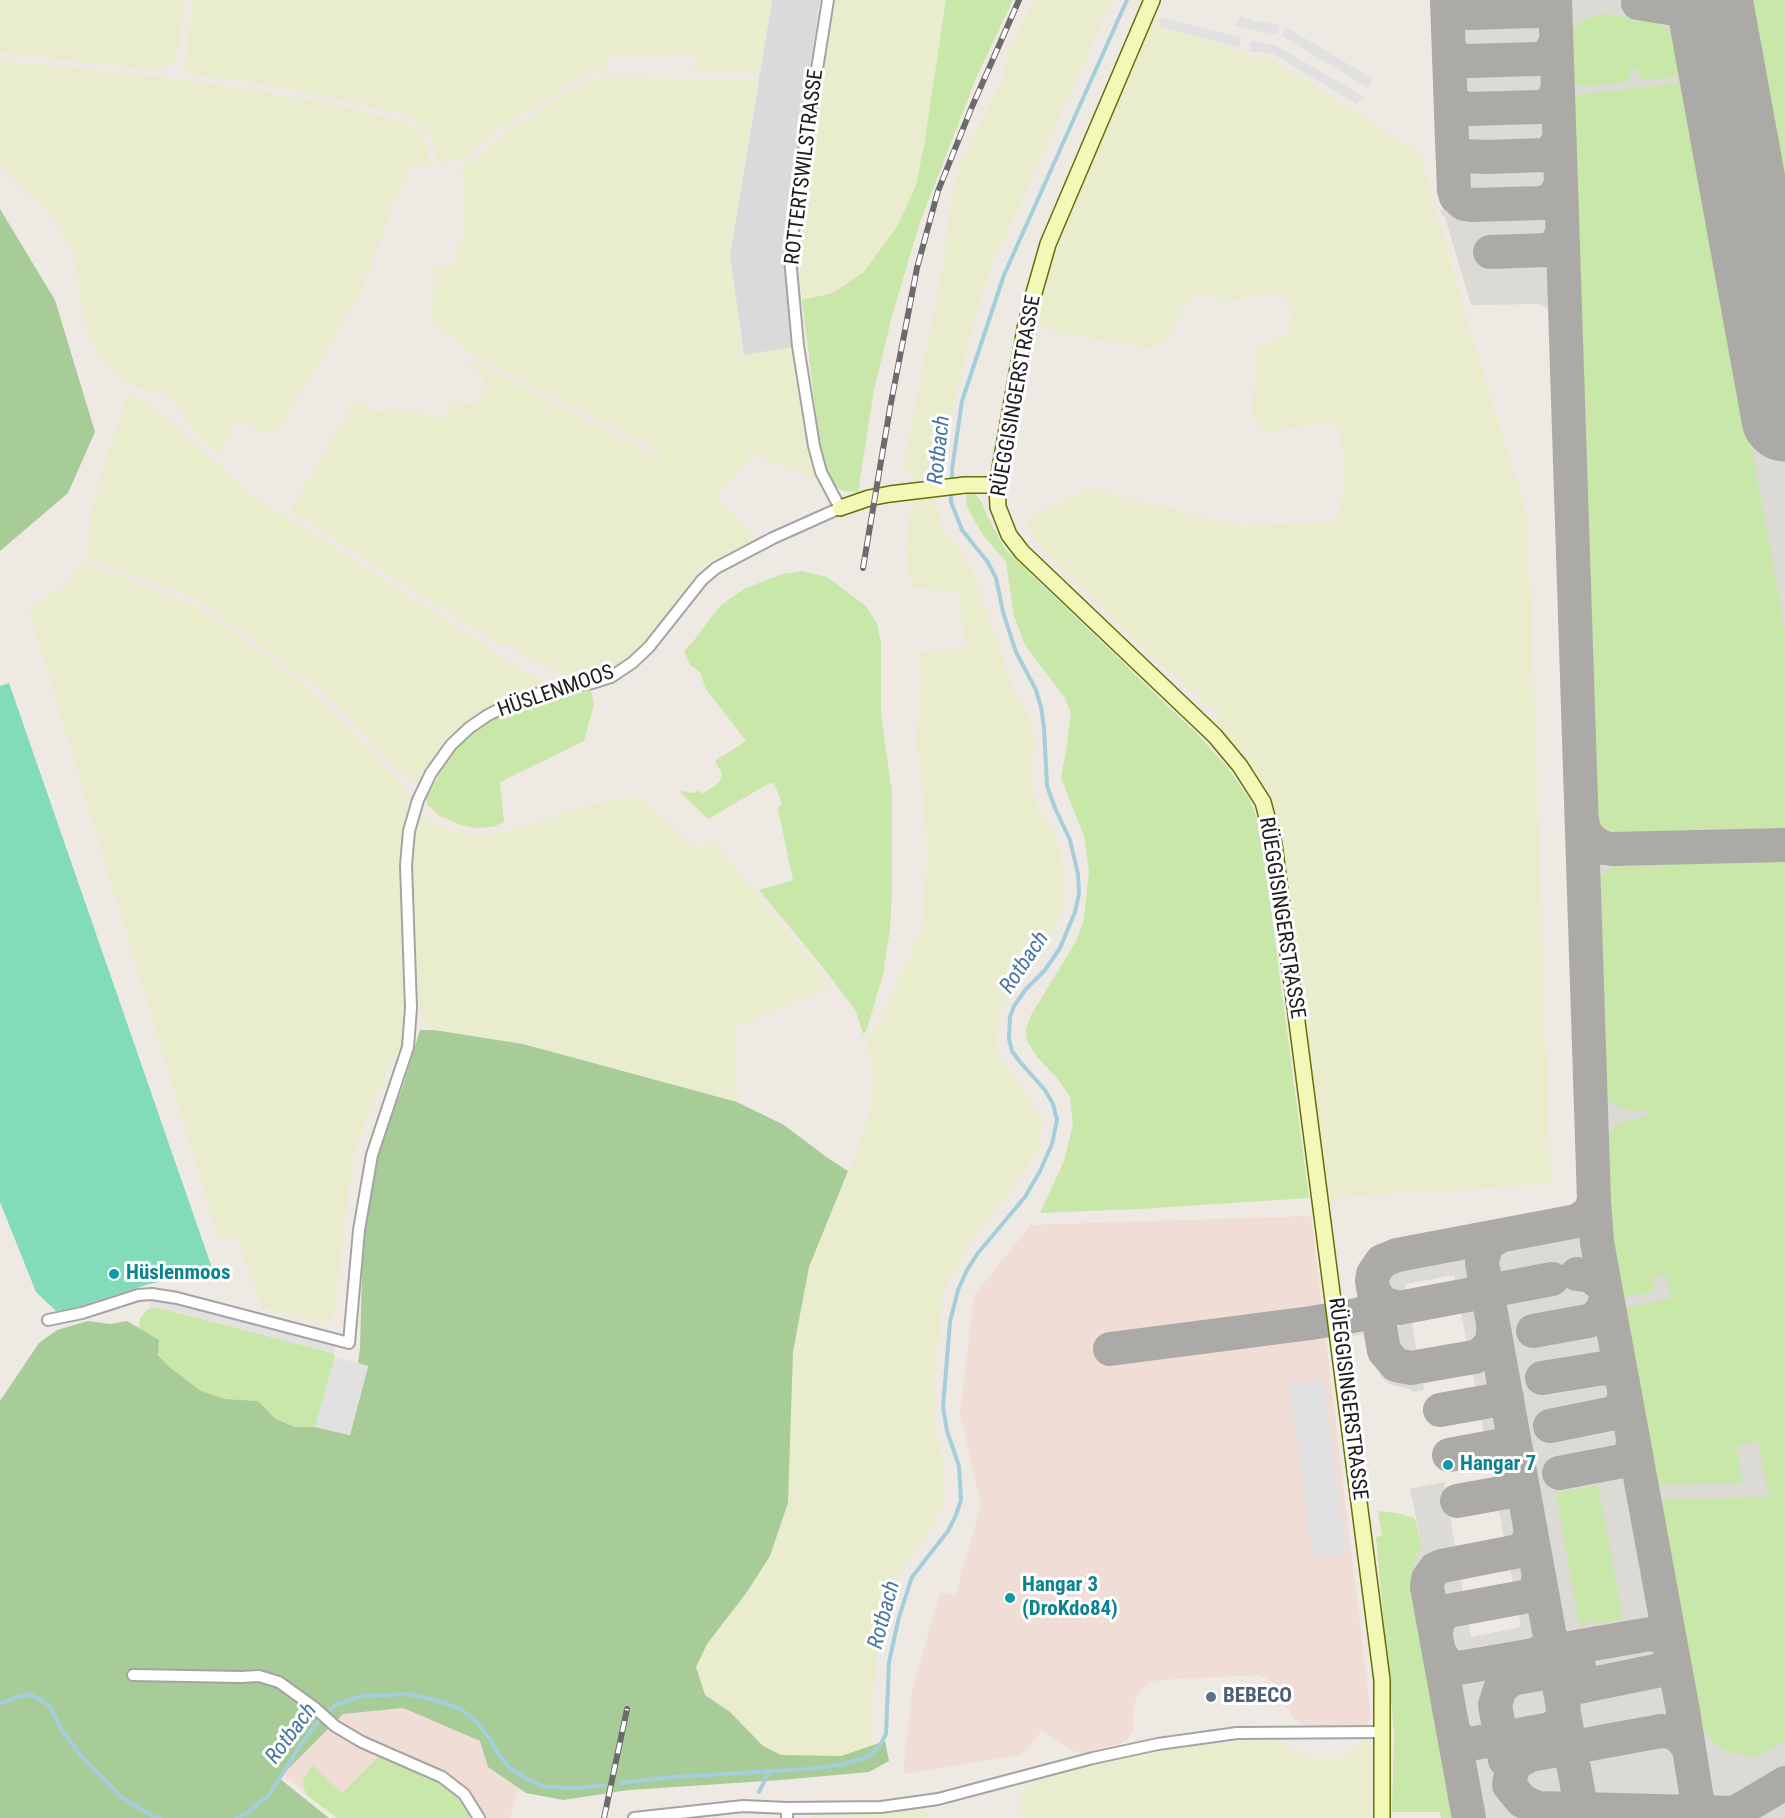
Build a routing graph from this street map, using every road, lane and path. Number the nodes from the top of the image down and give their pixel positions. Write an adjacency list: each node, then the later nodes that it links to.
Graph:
1 (828, 0): 4 (street, ROTTERTSWILSTRASSE)
2 (1152, 0): 3 (main road, RÜEGGISINGERSTRASSE)
3 (998, 485): 4 (main road, HÜSLENMOOS); 7 (main road, RÜEGGISINGERSTRASSE)
4 (840, 508): 5 (street, HÜSLENMOOS)
5 (48, 1320)
6 (133, 1675): 9 (street)
7 (1383, 1732): 8 (street); 11 (main road, RÜEGGISINGERSTRASSE)
8 (787, 1813): 10 (street)
9 (479, 1818)
10 (634, 1818)
11 (1382, 1818)

